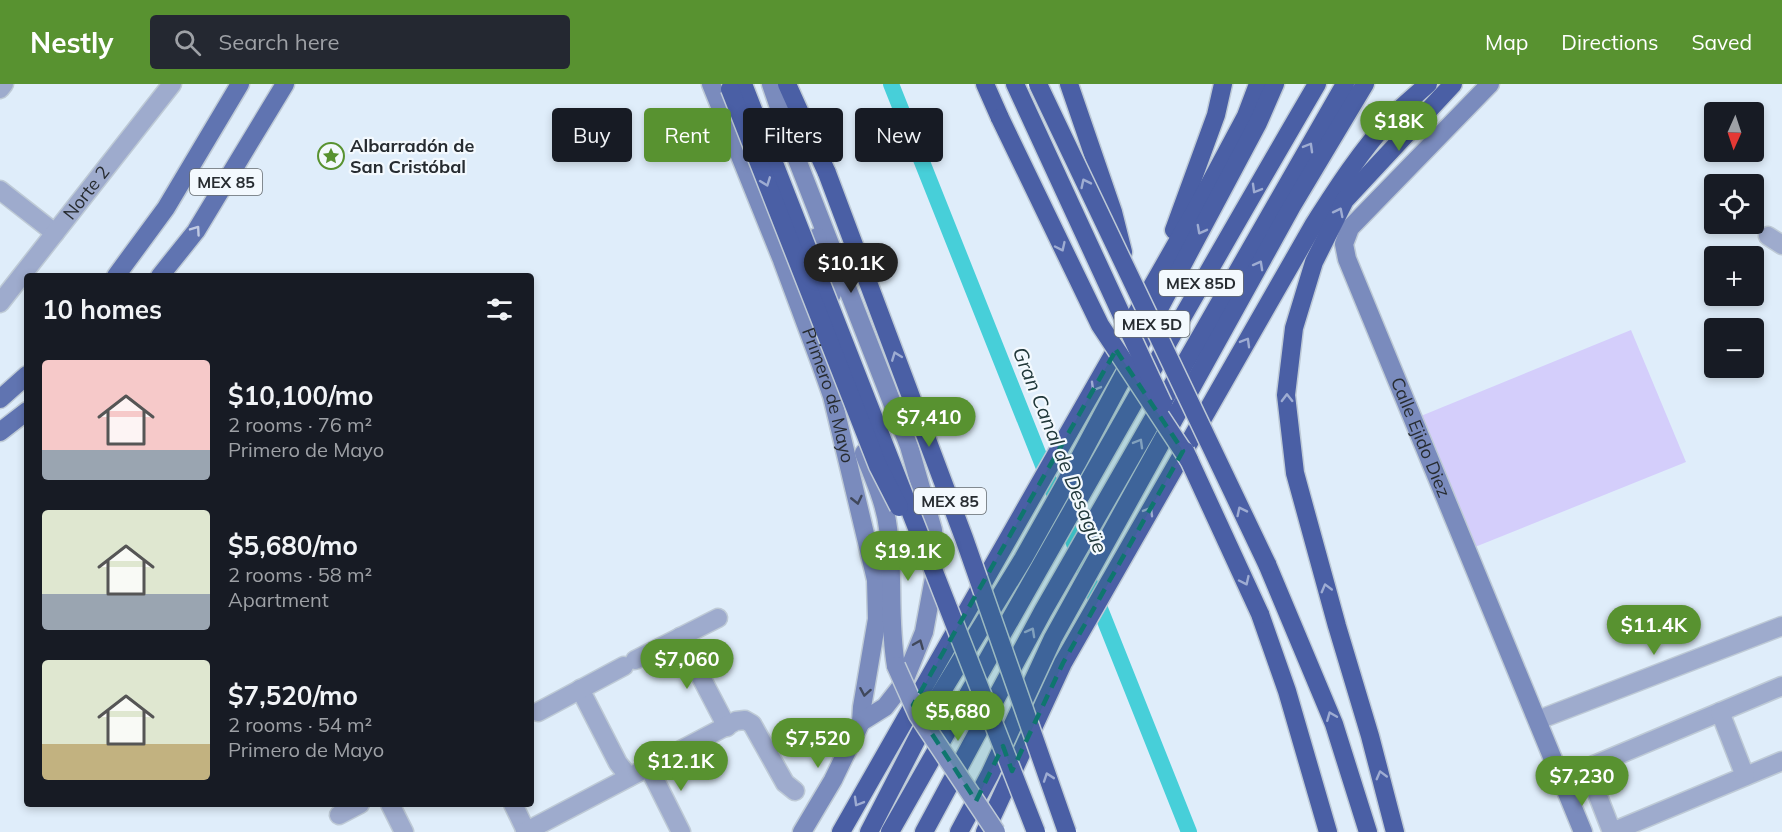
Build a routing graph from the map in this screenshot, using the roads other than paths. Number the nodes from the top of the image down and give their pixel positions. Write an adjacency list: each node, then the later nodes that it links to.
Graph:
1 (4, 84): 22 (street)
2 (172, 84): 27 (street, Norte 2)
3 (240, 84): 28 (main road, MEX 85)
4 (285, 84): 29 (main road, MEX 85, one-way to 4)
5 (711, 84): 34 (main road, Primero de Mayo)
6 (771, 84): 23 (main road)
7 (787, 84): 74 (highway, MEX 85, one-way to 7, bridge)
8 (985, 84): 39 (highway, one-way to 39, bridge)
9 (1015, 84): 39 (highway, MEX 5D, bridge)
10 (1038, 84): 30 (highway, MEX 5D, one-way to 10, bridge)
11 (1070, 84): 30 (highway, bridge)
12 (1223, 84): 31 (highway)
13 (1258, 84): 31 (highway)
14 (1275, 84): 67 (highway, one-way to 67)
15 (1317, 84): 68 (highway, MEX 85D, one-way to 68)
16 (1345, 84): 69 (highway, MEX 85D, one-way to 16)
17 (1365, 84): 70 (highway, one-way to 17)
18 (1428, 84): 71 (highway, one-way to 18)
19 (1453, 84): 77 (highway, one-way to 19)
20 (1490, 84): 47 (main road, Calle Ejido Diez)
21 (733, 86): 73 (highway, one-way to 73, bridge)
22 (0, 89)
23 (779, 108)
24 (797, 162): 38 (main road)
25 (798, 162): 48 (main road, one-way to 25)
26 (0, 190): 27 (street)
27 (54, 233): 32 (street, Norte 2)
28 (118, 273)
29 (162, 273)
30 (1129, 274): 76 (highway, MEX 5D, one-way to 30, bridge)
31 (1157, 277): 66 (highway, one-way to 66)
32 (0, 303)
33 (24, 378): 35 (main road)
34 (832, 396): 38 (main road); 48 (main road, Primero de Mayo, one-way to 48)
35 (0, 399)
36 (24, 413): 37 (main road)
37 (0, 432)
38 (860, 441): 72 (main road, bridge)
39 (1189, 459): 75 (highway, MEX 5D, one-way to 75, bridge)
40 (718, 618): 42 (street)
41 (1782, 626): 47 (street)
42 (680, 637): 44 (street); 49 (street)
43 (1782, 686): 46 (street)
44 (580, 689): 45 (street); 53 (street)
45 (538, 712)
46 (1720, 712): 52 (street); 55 (street)
47 (1538, 720): 59 (main road, Calle Ejido Diez)
48 (861, 722): 65 (main road, Primero de Mayo)
49 (727, 727): 51 (street); 54 (street)
50 (1782, 761): 52 (street)
51 (649, 768): 53 (street); 64 (street)
52 (1745, 776): 55 (street)
53 (629, 777): 61 (street)
54 (795, 791)
55 (1599, 803): 59 (street)
56 (354, 807): 60 (street)
57 (392, 807): 62 (street)
58 (514, 807): 63 (street)
59 (1576, 813): 78 (main road, Calle Ejido Diez)
60 (339, 815)
61 (554, 825): 63 (street)
62 (404, 832)
63 (525, 832)
64 (681, 832)
65 (802, 832)
66 (841, 832)
67 (869, 832)
68 (891, 832)
69 (924, 832)
70 (959, 832)
71 (985, 832)
72 (996, 832)
73 (1036, 832)
74 (1067, 832)
75 (1328, 832)
76 (1368, 832)
77 (1395, 832)
78 (1583, 832)

